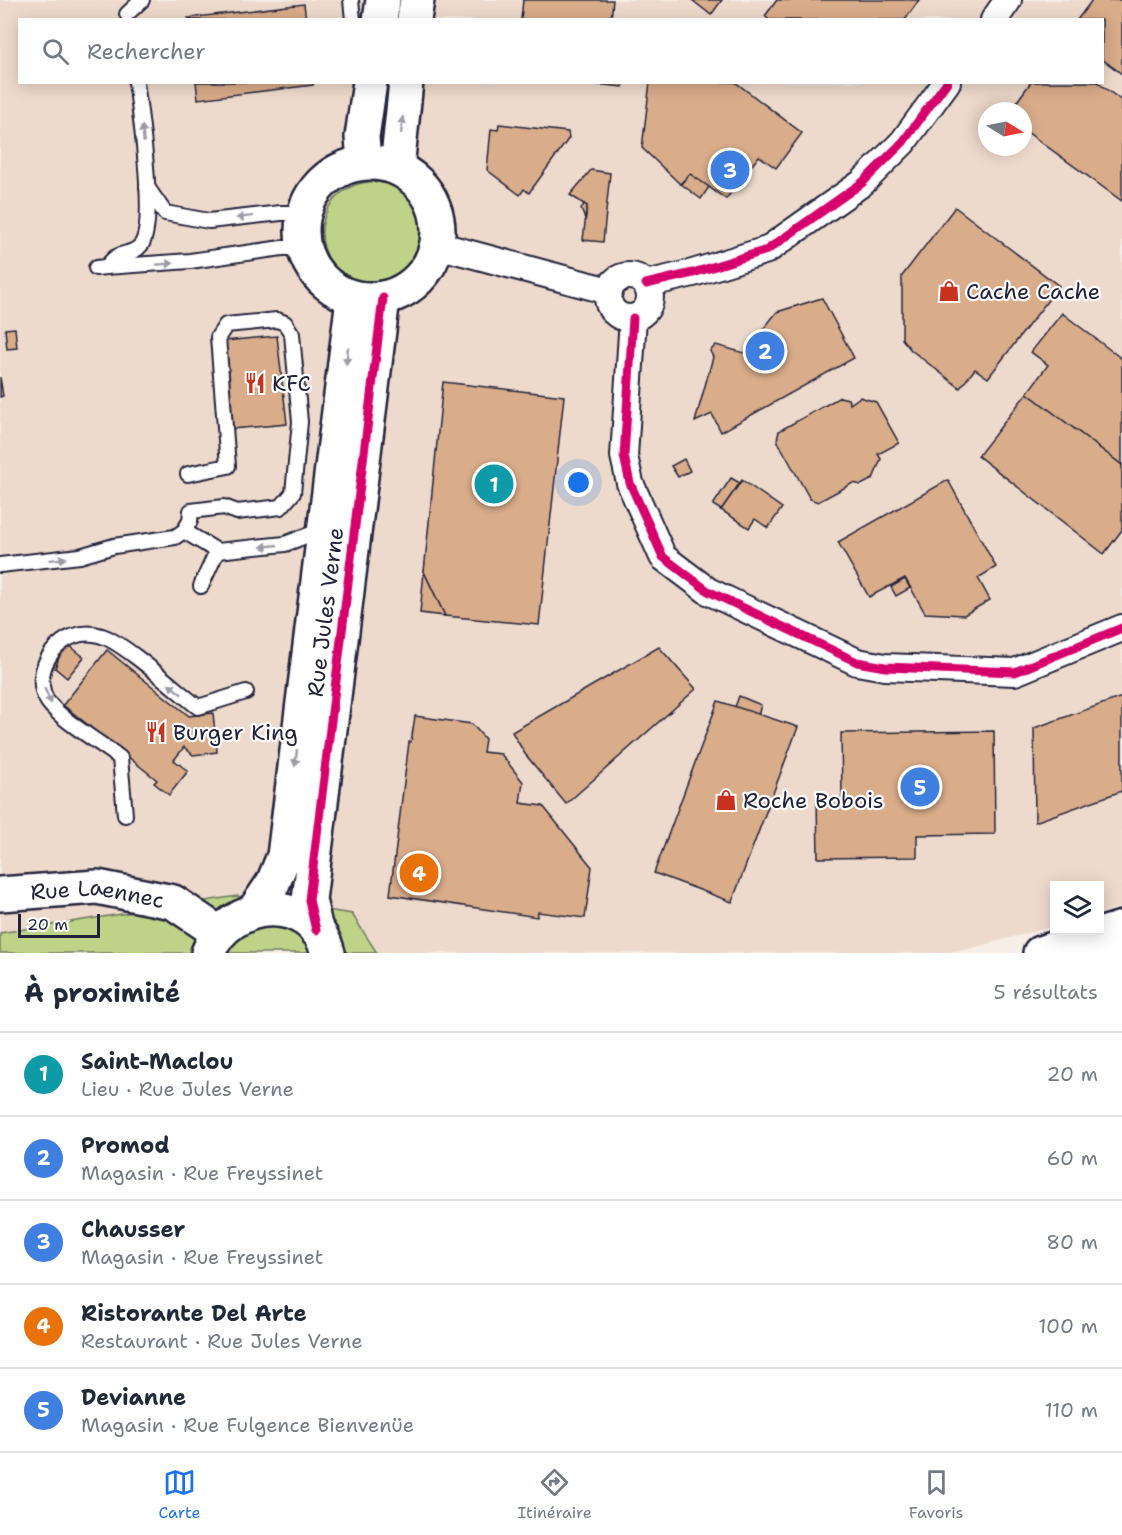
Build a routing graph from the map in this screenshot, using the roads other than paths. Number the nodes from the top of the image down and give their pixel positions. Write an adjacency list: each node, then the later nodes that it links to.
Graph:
1 (142, 0): 6 (lane)
2 (351, 0): 7 (lane)
3 (383, 0): 8 (main road)
4 (417, 0): 9 (main road)
5 (1008, 0): 10 (street)
6 (127, 11)
7 (353, 18)
8 (380, 18)
9 (414, 18)
10 (995, 18)
11 (136, 84): 17 (lane, one-way to 11)
12 (370, 84): 15 (main road)
13 (406, 84): 16 (main road, one-way to 13)
14 (946, 84): 21 (street)
15 (363, 162): 16 (main road); 18 (main road)
16 (397, 168): 19 (main road)
17 (147, 185): 18 (lane, one-way to 17); 20 (lane, one-way to 20)
18 (304, 213): 20 (main road)
19 (437, 245): 22 (street); 23 (main road)
20 (303, 248): 23 (main road)
21 (646, 284): 22 (street); 24 (street)
22 (609, 291): 24 (street)
23 (368, 298): 26 (main road, Rue Jules Verne, one-way to 26); 37 (main road, Rue Jules Verne)
24 (633, 318): 31 (street)
25 (188, 474): 27 (lane)
26 (324, 529): 28 (lane, one-way to 28); 35 (main road, Rue Jules Verne, one-way to 35)
27 (184, 531): 28 (lane); 29 (lane, one-way to 27)
28 (217, 551): 30 (lane)
29 (0, 565)
30 (201, 586)
31 (1122, 628)
32 (246, 692): 33 (lane, one-way to 33)
33 (125, 815)
34 (0, 894): 38 (main road, Rue Laennec)
35 (254, 911): 37 (main road); 38 (main road)
36 (1122, 928): 40 (main road)
37 (322, 942)
38 (214, 943)
39 (1122, 944): 41 (main road)
40 (1040, 953)
41 (1072, 953)

